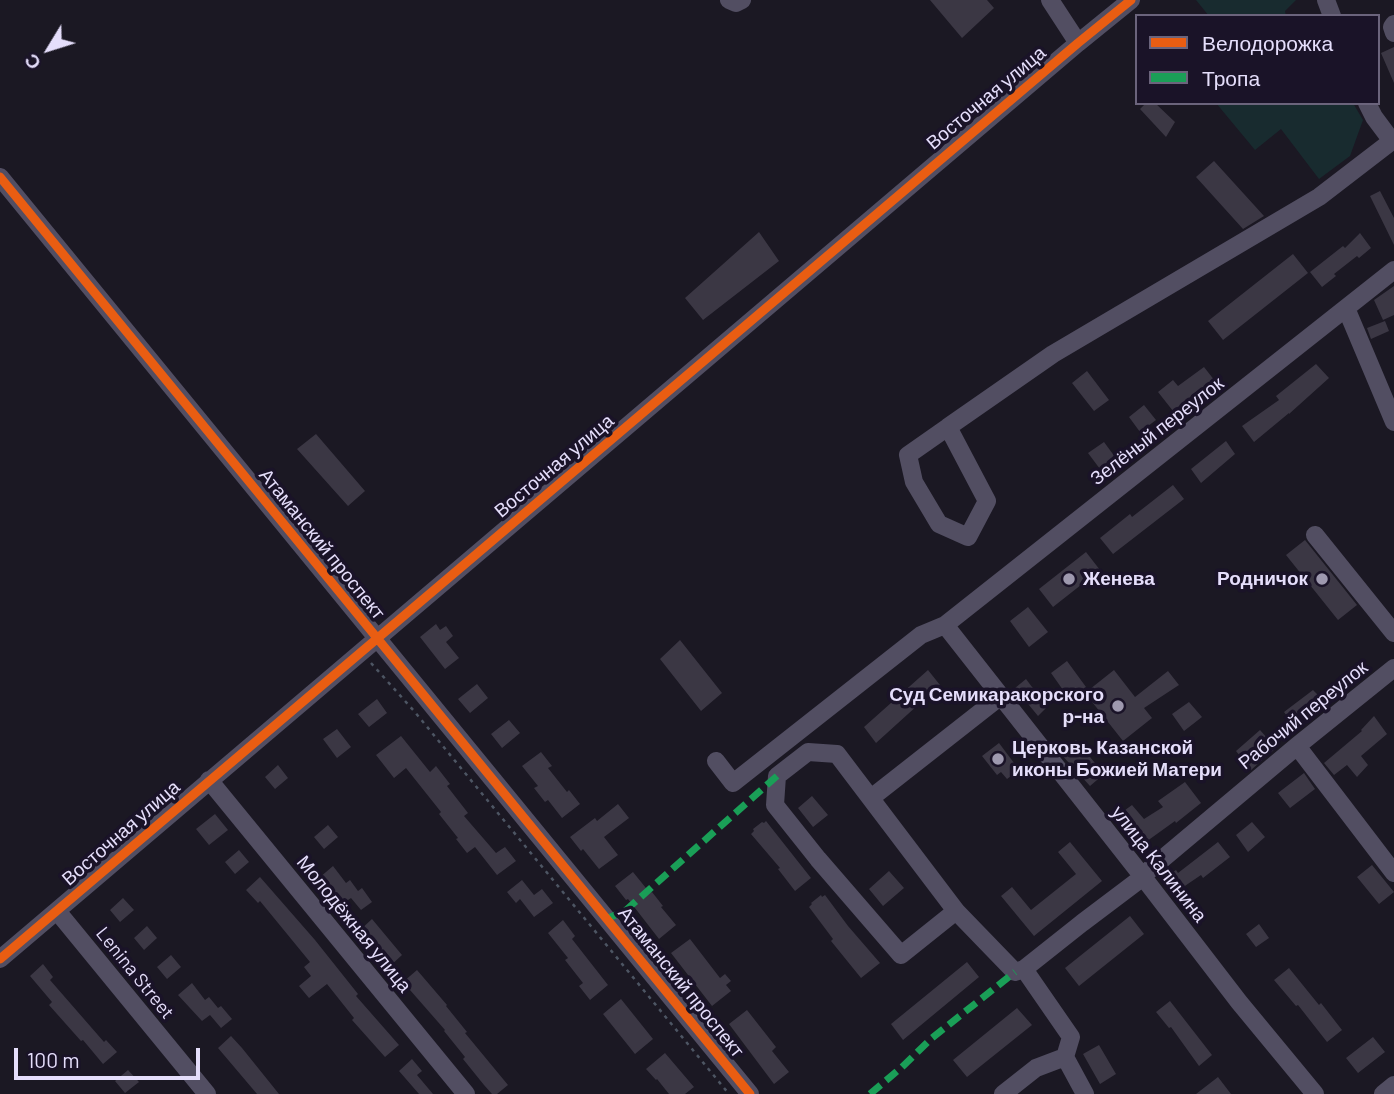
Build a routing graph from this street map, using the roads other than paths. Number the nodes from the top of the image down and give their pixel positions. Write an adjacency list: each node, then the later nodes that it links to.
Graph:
1 (729, 0): 2 (street)
2 (742, 0)
3 (1050, 0): 7 (street)
4 (1131, 0): 7 (street, Восточная улица)
5 (1394, 24): 6 (street)
6 (1394, 33)
7 (1078, 43): 18 (street, Восточная улица)
8 (1368, 105): 9 (street)
9 (1393, 141): 14 (street)
10 (0, 177): 18 (street, Атаманский проспект)
11 (1394, 270): 12 (street, Зелёный переулок)
12 (1346, 309): 13 (street); 16 (street, Зелёный переулок)
13 (1394, 422)
14 (948, 427): 14 (street)
15 (1315, 535): 17 (street)
16 (945, 625): 20 (street, улица Калинина); 22 (street, Зелёный переулок)
17 (1394, 633)
18 (377, 639): 23 (street, Восточная улица); 35 (street, Атаманский проспект)
19 (1394, 668): 21 (street, Рабочий переулок)
20 (1001, 696): 24 (street); 26 (street, улица Калинина)
21 (1297, 746): 25 (street); 26 (street, Рабочий переулок)
22 (716, 761)
23 (209, 780): 27 (street, Восточная улица); 34 (street, Молодёжная улица)
24 (871, 798): 28 (street); 28 (street)
25 (1394, 873)
26 (1143, 877): 30 (street, Рабочий переулок); 38 (street, улица Калинина)
27 (57, 911): 29 (street, Восточная улица); 33 (street, Lenina Street)
28 (956, 911): 30 (street)
29 (0, 959)
30 (1024, 969): 31 (street)
31 (1065, 1057): 36 (street); 37 (street)
32 (1394, 1085): 39 (street)
33 (207, 1094)
34 (466, 1094)
35 (750, 1094)
36 (1003, 1094)
37 (1085, 1094)
38 (1314, 1094)
39 (1383, 1094)

